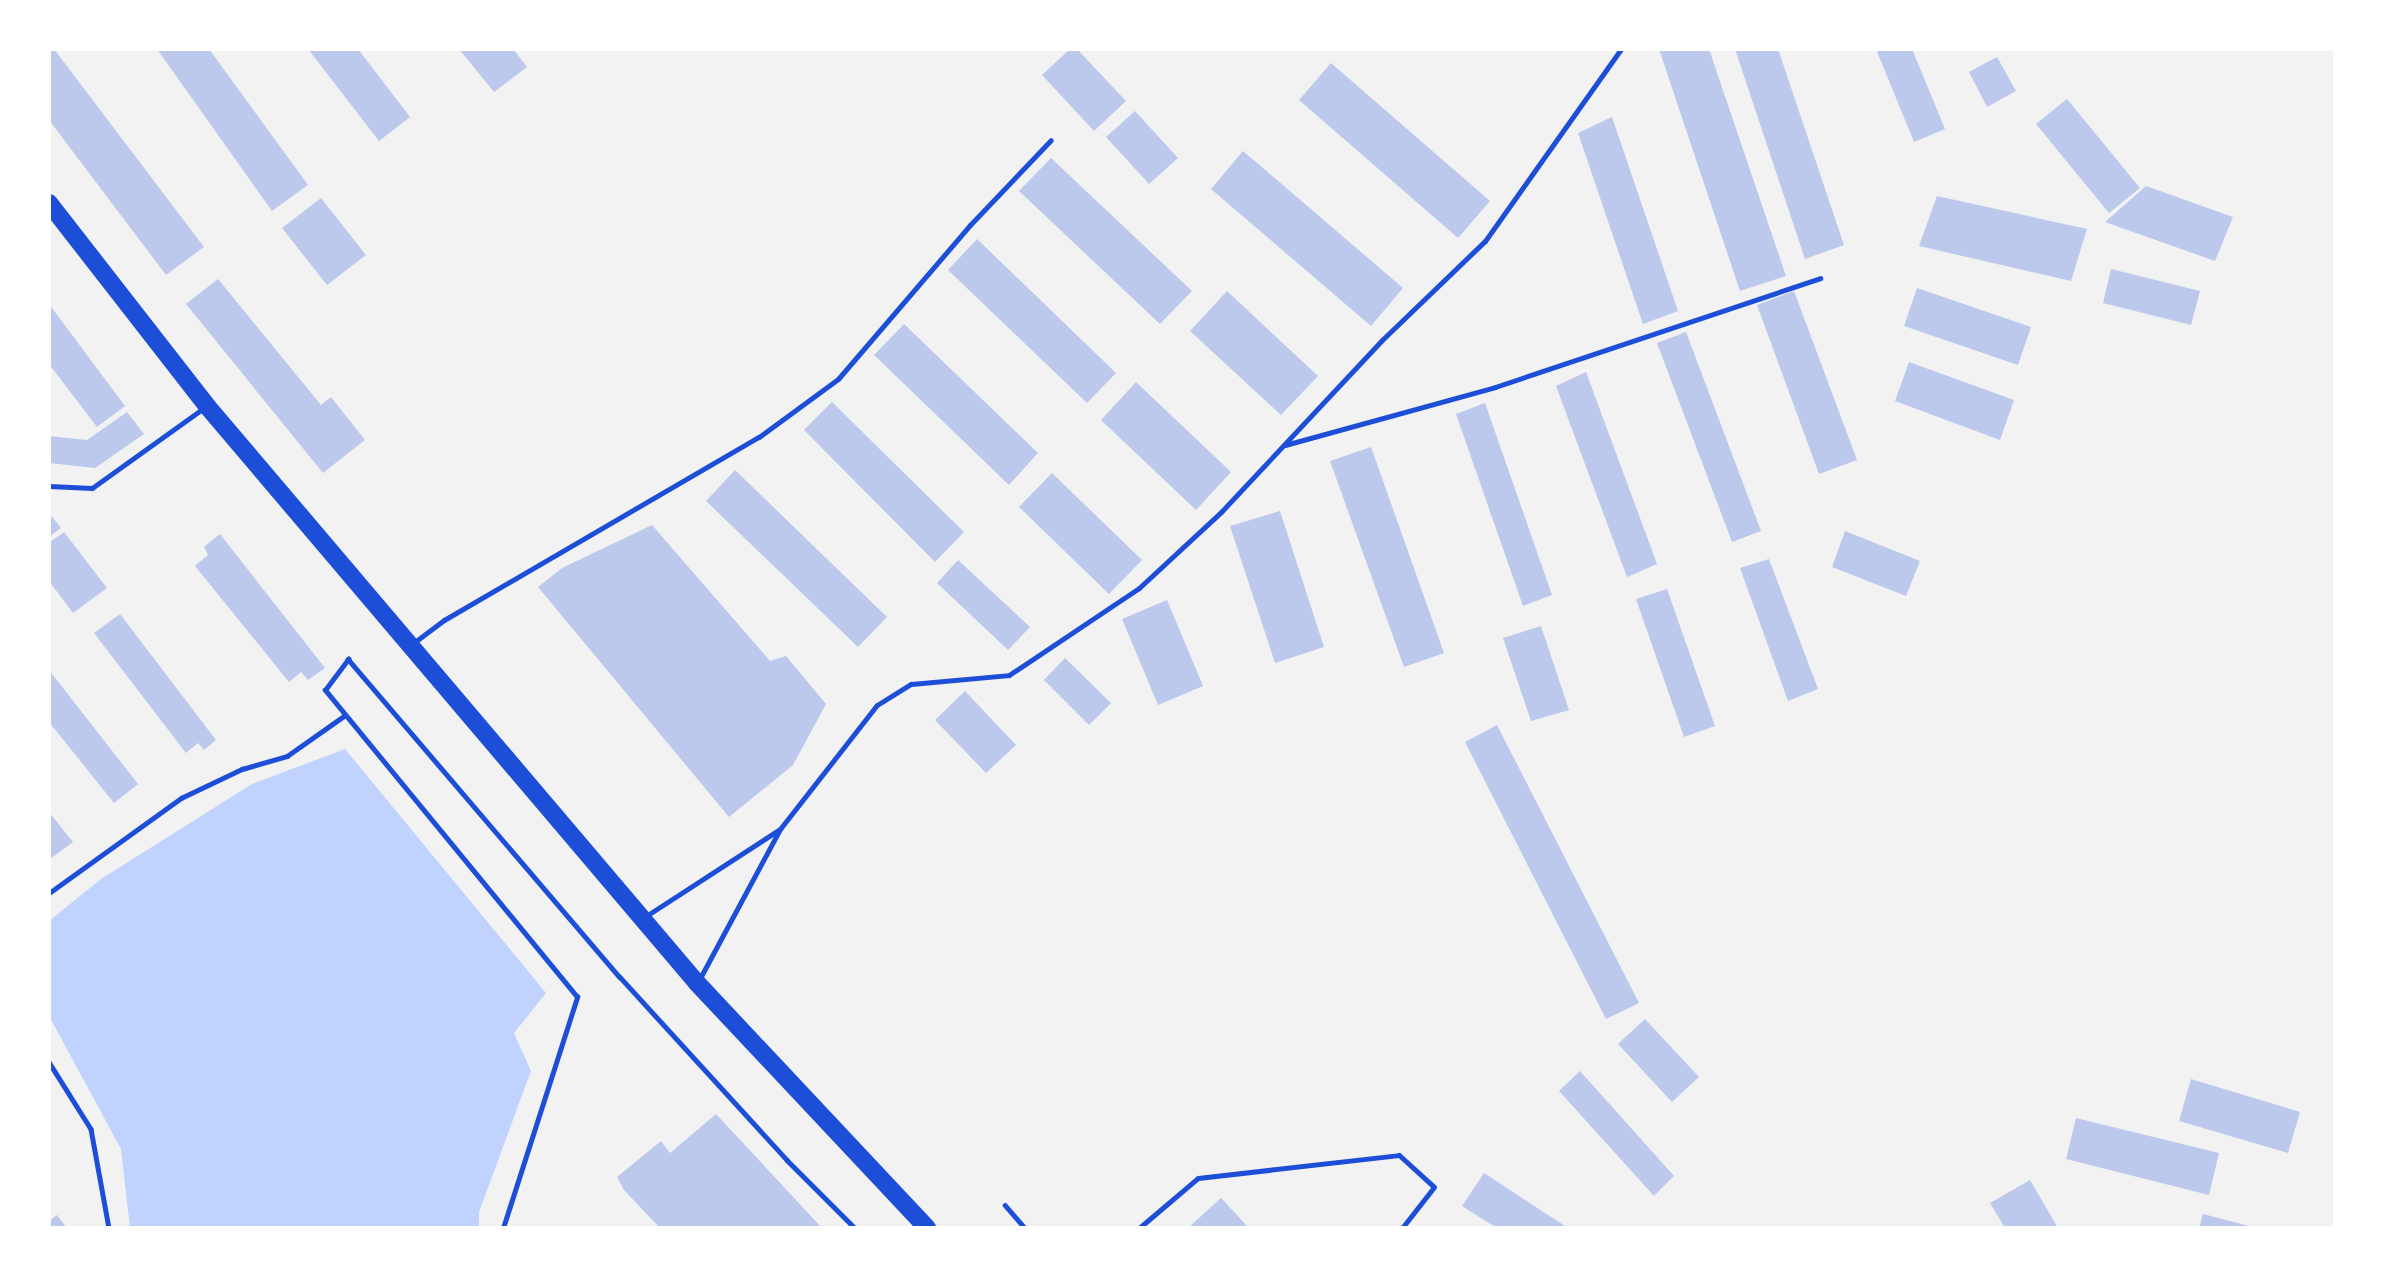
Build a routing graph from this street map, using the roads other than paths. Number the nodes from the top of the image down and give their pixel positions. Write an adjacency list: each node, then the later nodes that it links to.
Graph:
1 (1621, 49): 6 (lane)
2 (1051, 140): 8 (lane)
3 (52, 214): 5 (main road)
4 (1819, 278): 6 (lane)
5 (207, 406): 7 (lane); 8 (main road)
6 (1283, 446): 9 (lane)
7 (49, 486)
8 (409, 646): 10 (main road)
9 (780, 829): 10 (lane); 11 (lane)
10 (643, 918): 11 (main road)
11 (698, 982): 12 (main road)
12 (928, 1228)
13 (1139, 1228): 14 (lane)
14 (1402, 1228)

